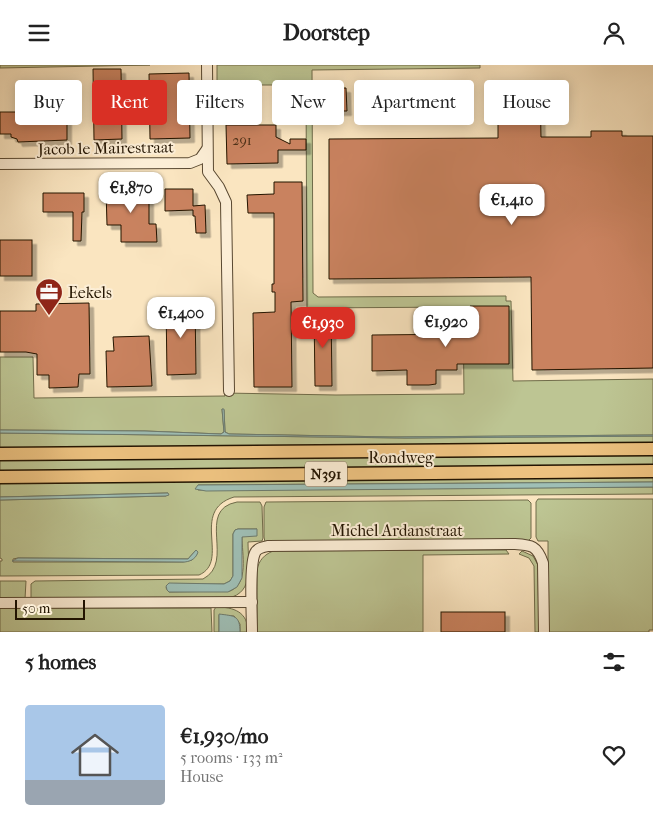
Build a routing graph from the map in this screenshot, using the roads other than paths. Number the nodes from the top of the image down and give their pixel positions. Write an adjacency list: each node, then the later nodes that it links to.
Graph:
1 (207, 65): 2 (street)
2 (208, 149): 3 (street, Jacob le Mairestraat); 4 (street)
3 (0, 164)
4 (229, 391)
5 (653, 449): 6 (main road, Rondweg / N391)
6 (0, 454)
7 (653, 471): 8 (main road, Rondweg / N391)
8 (0, 477)
9 (252, 602): 10 (street); 11 (street, Michel Ardanstraat); 12 (street, Michel Ardanstraat)
10 (0, 603)
11 (252, 632)
12 (544, 632)

